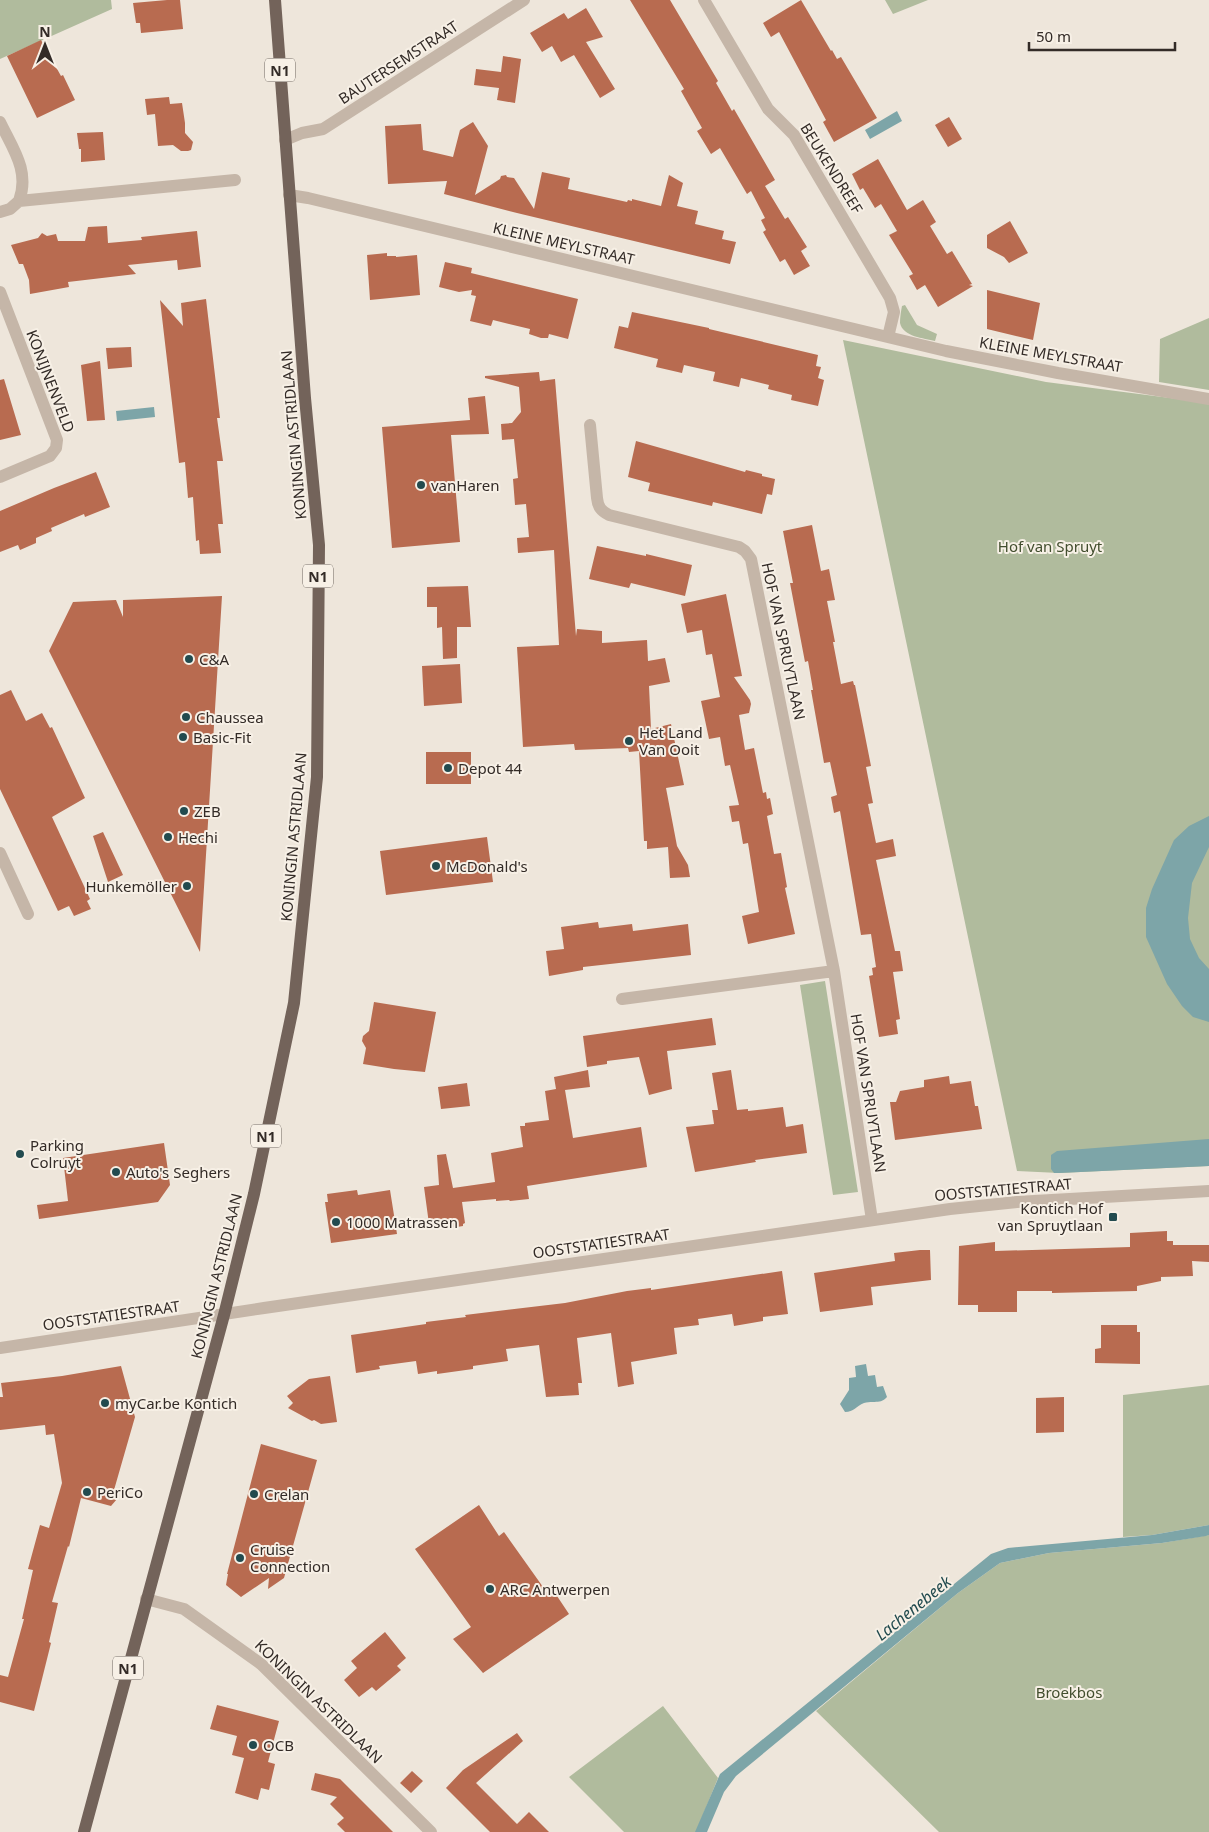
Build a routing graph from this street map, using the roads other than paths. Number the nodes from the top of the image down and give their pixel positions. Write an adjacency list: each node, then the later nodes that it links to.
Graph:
1 (274, 0): 5 (main road, KONINGIN ASTRIDLAAN / N1)
2 (524, 0): 5 (street, BAUTERSEMSTRAAT)
3 (704, 0): 11 (street, BEUKENDREEF)
4 (0, 122): 8 (street)
5 (285, 140): 7 (main road, KONINGIN ASTRIDLAAN / N1)
6 (235, 180): 8 (street)
7 (289, 195): 11 (street, KLEINE MEYLSTRAAT); 21 (main road, KONINGIN ASTRIDLAAN / N1)
8 (19, 201): 9 (street)
9 (0, 212)
10 (0, 292): 14 (street, KONIJNENVELD)
11 (888, 337): 12 (street, KLEINE MEYLSTRAAT)
12 (1209, 399)
13 (590, 425): 17 (street, HOF VAN SPRUYTLAAN)
14 (0, 477)
15 (0, 853): 16 (street)
16 (28, 914)
17 (834, 970): 18 (street); 20 (street, HOF VAN SPRUYTLAAN)
18 (622, 999)
19 (1209, 1191): 20 (street, OOSTSTATIESTRAAT)
20 (872, 1220): 21 (street, OOSTSTATIESTRAAT)
21 (224, 1315): 22 (street, OOSTSTATIESTRAAT); 23 (main road, KONINGIN ASTRIDLAAN / N1)
22 (0, 1348)
23 (146, 1599): 24 (main road, KONINGIN ASTRIDLAAN / N1); 25 (street, KONINGIN ASTRIDLAAN)
24 (84, 1832)
25 (431, 1832)

